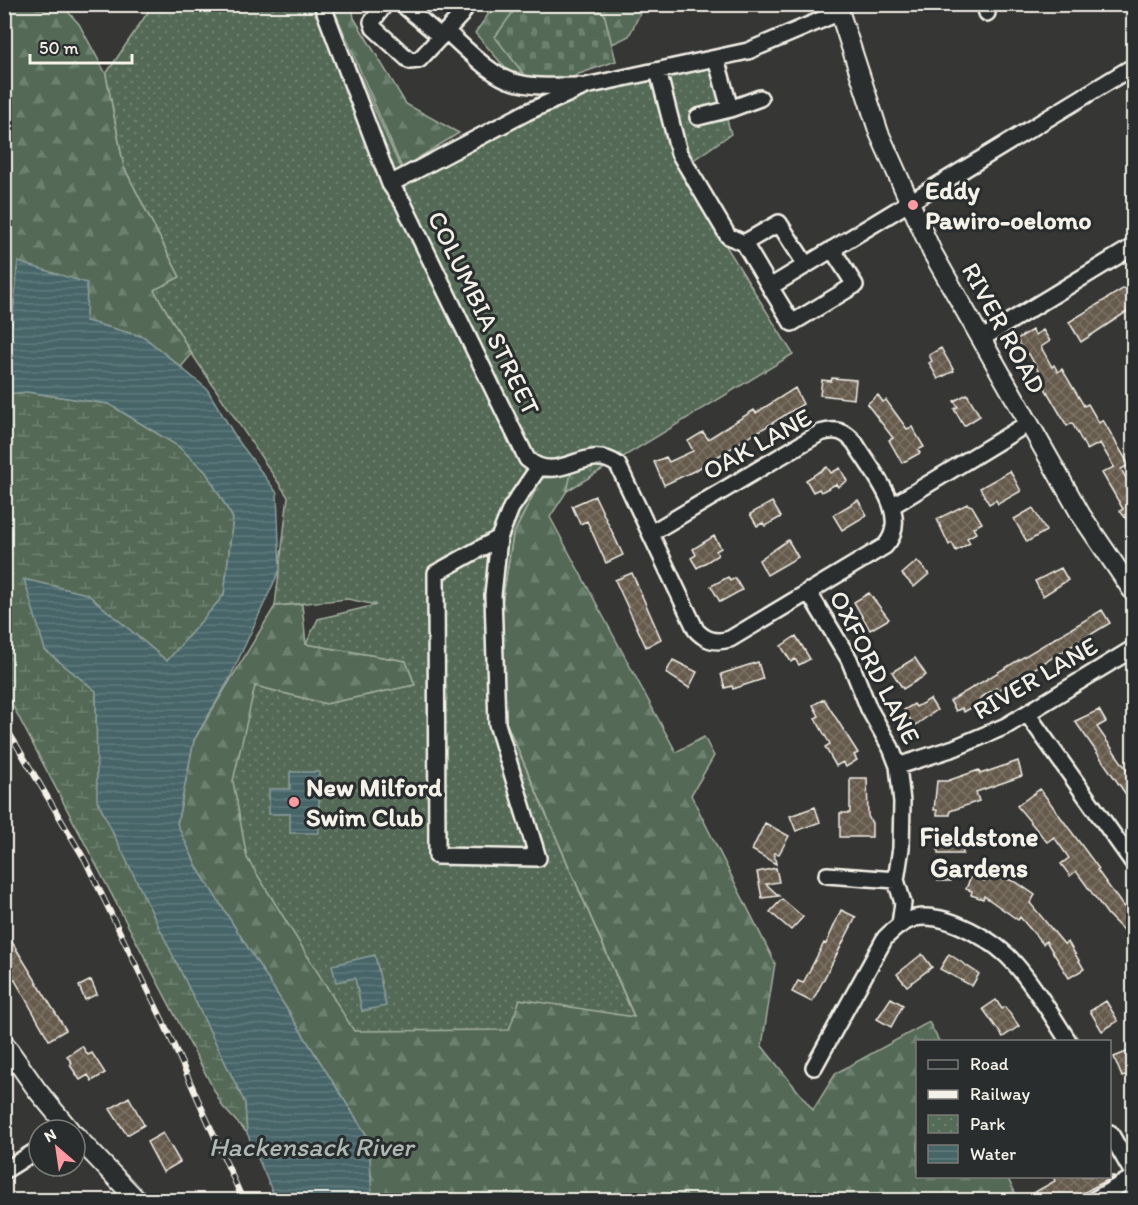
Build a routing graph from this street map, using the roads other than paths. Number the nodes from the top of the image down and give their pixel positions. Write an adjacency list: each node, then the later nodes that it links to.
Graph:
1 (322, 4): 14 (street, COLUMBIA STREET)
2 (385, 4): 6 (street)
3 (402, 4): 6 (street)
4 (463, 4): 6 (street)
5 (839, 8): 7 (street); 15 (main road, RIVER ROAD)
6 (443, 34): 10 (street)
7 (716, 58): 9 (street); 12 (street)
8 (1134, 66): 15 (street)
9 (657, 71): 10 (street); 16 (street)
10 (586, 86): 14 (street)
11 (760, 98): 12 (street)
12 (730, 108): 13 (street)
13 (698, 117)
14 (390, 184): 23 (street, COLUMBIA STREET)
15 (908, 203): 18 (street); 21 (main road, RIVER ROAD)
16 (744, 243): 19 (street); 20 (street)
17 (1134, 246): 21 (street)
18 (832, 249): 19 (street); 20 (street)
19 (806, 265): 20 (street)
20 (770, 287)
21 (981, 339): 22 (main road, RIVER ROAD)
22 (1027, 424): 24 (street); 28 (main road, RIVER ROAD)
23 (539, 467): 25 (street); 26 (street)
24 (892, 506): 25 (street, OAK LANE); 27 (street)
25 (651, 533): 27 (street)
26 (499, 538): 26 (street)
27 (808, 591): 31 (street, OXFORD LANE)
28 (1134, 593)
29 (1134, 648): 30 (street, RIVER LANE)
30 (1028, 715): 31 (street, RIVER LANE); 32 (street)
31 (898, 766): 34 (street)
32 (1134, 864)
33 (827, 875): 34 (street)
34 (896, 880): 35 (street)
35 (900, 924): 36 (street); 38 (street)
36 (1068, 1040)
37 (4, 1043): 39 (main road)
38 (814, 1067)
39 (60, 1118)
40 (1111, 1134): 44 (street)
41 (87, 1149): 45 (main road)
42 (27, 1157): 43 (street)
43 (4, 1171)
44 (1134, 1176): 46 (street)
45 (137, 1200)
46 (1094, 1200)

